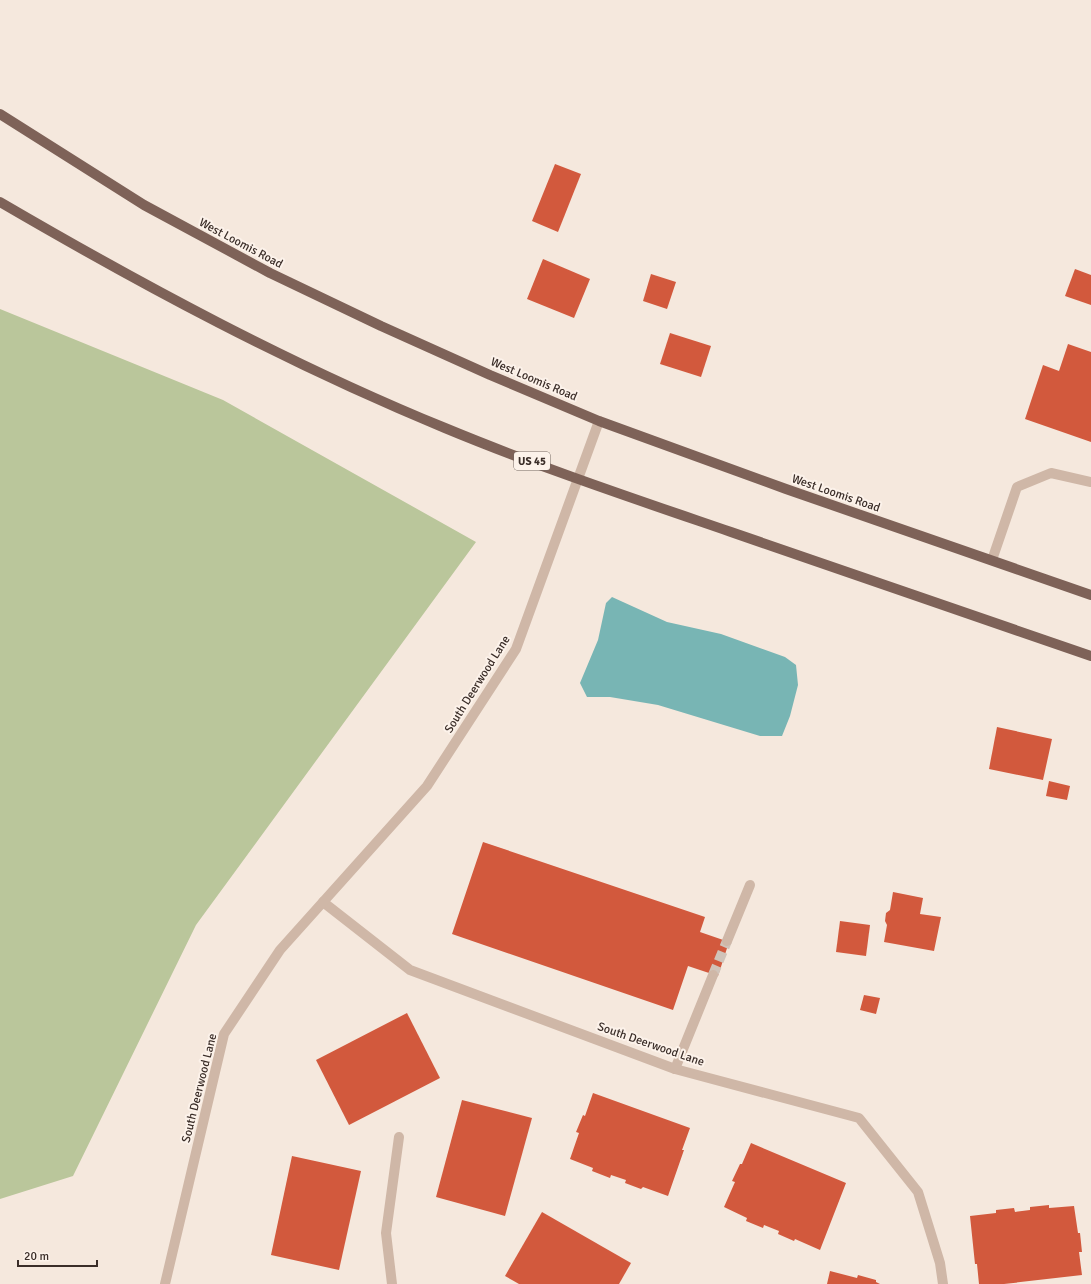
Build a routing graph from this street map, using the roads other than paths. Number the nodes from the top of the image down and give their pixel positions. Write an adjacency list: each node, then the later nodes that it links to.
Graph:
1 (0, 114): 3 (main road, West Loomis Road)
2 (0, 118): 3 (main road)
3 (22, 129): 5 (main road, West Loomis Road)
4 (0, 202): 6 (main road, US 45)
5 (599, 421): 6 (street, South Deerwood Lane); 8 (main road, West Loomis Road)
6 (579, 479): 10 (main road, US 45); 12 (street, South Deerwood Lane)
7 (1091, 482): 8 (street)
8 (992, 560): 9 (main road, West Loomis Road)
9 (1091, 595)
10 (1091, 656)
11 (750, 884): 13 (street)
12 (323, 902): 15 (street, South Deerwood Lane); 17 (street, South Deerwood Lane)
13 (727, 941)
14 (713, 975): 15 (street)
15 (675, 1069): 19 (street, South Deerwood Lane)
16 (399, 1137): 18 (street)
17 (165, 1284)
18 (392, 1284)
19 (943, 1284)

